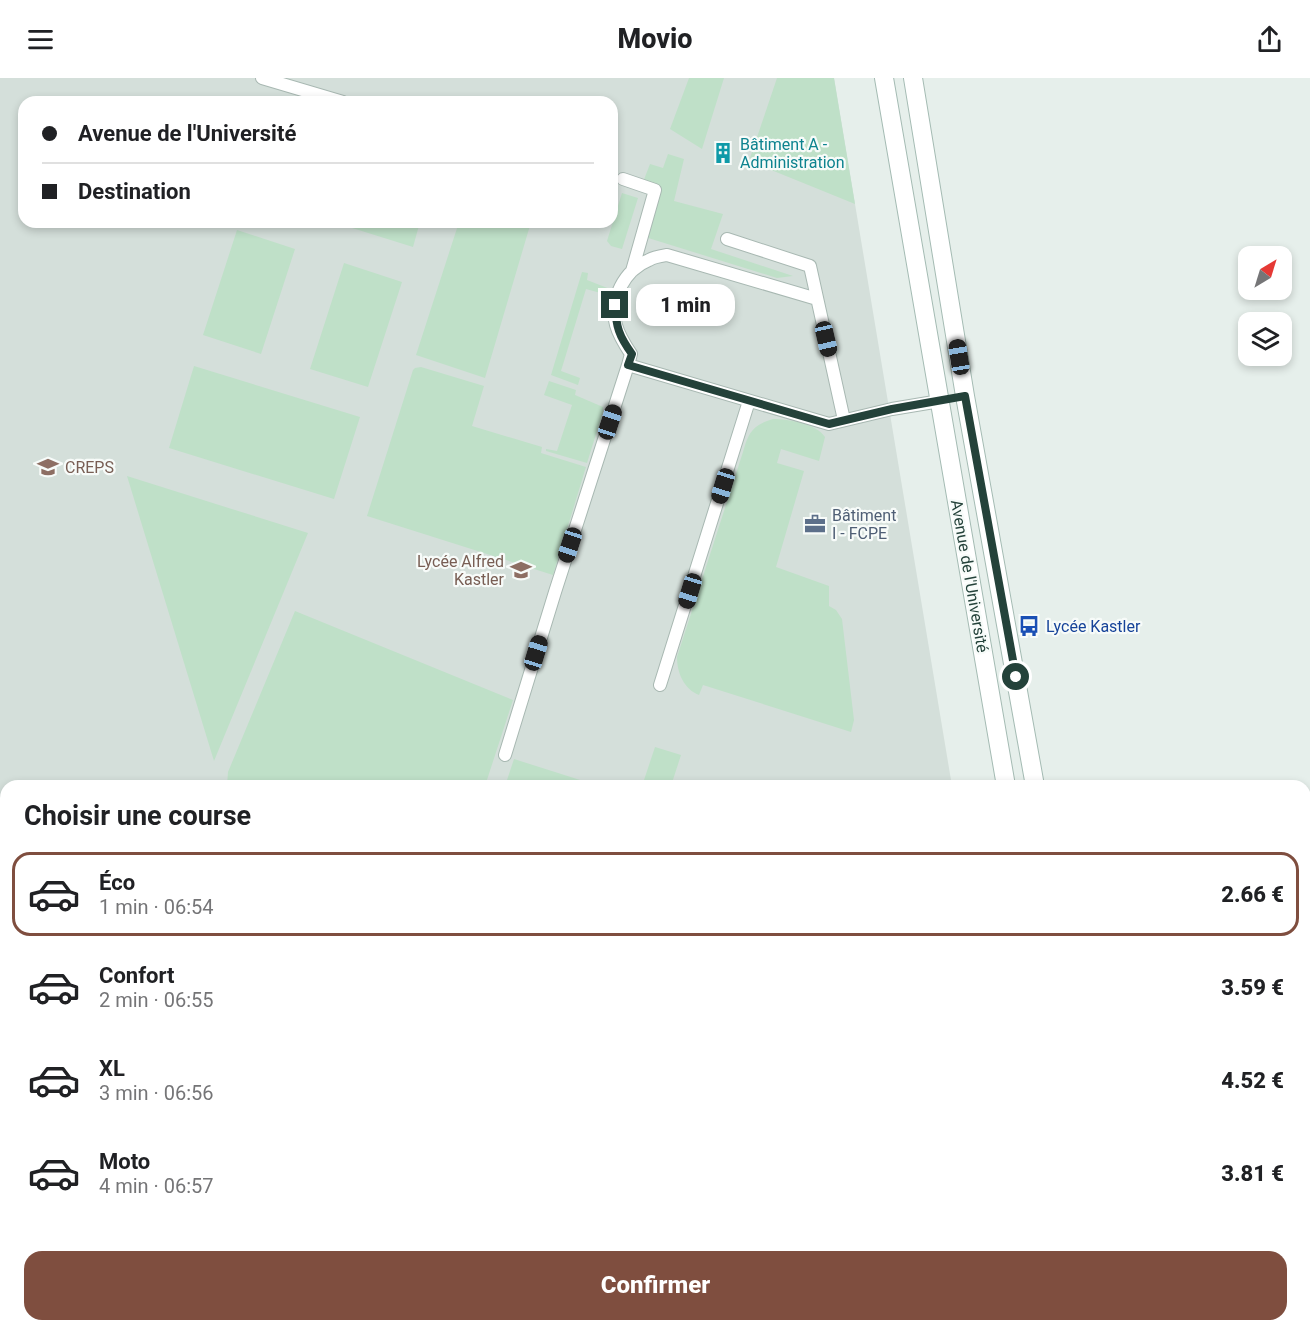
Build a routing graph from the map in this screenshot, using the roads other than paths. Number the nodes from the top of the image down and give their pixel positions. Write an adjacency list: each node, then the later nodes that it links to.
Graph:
1 (262, 78): 4 (lane)
2 (884, 78): 12 (street, Avenue de l'Université)
3 (913, 78): 10 (street, Avenue de l'Université)
4 (323, 96)
5 (623, 179): 7 (lane)
6 (727, 239): 8 (lane)
7 (632, 271): 8 (lane); 9 (lane)
8 (817, 299): 13 (lane)
9 (628, 365): 11 (lane); 15 (lane)
10 (965, 396): 12 (street); 17 (street, Avenue de l'Université)
11 (749, 400): 13 (lane); 14 (lane)
12 (940, 401): 13 (lane); 16 (street, Avenue de l'Université)
13 (844, 420)
14 (660, 685)
15 (505, 755)
16 (1005, 780)
17 (1034, 780)

